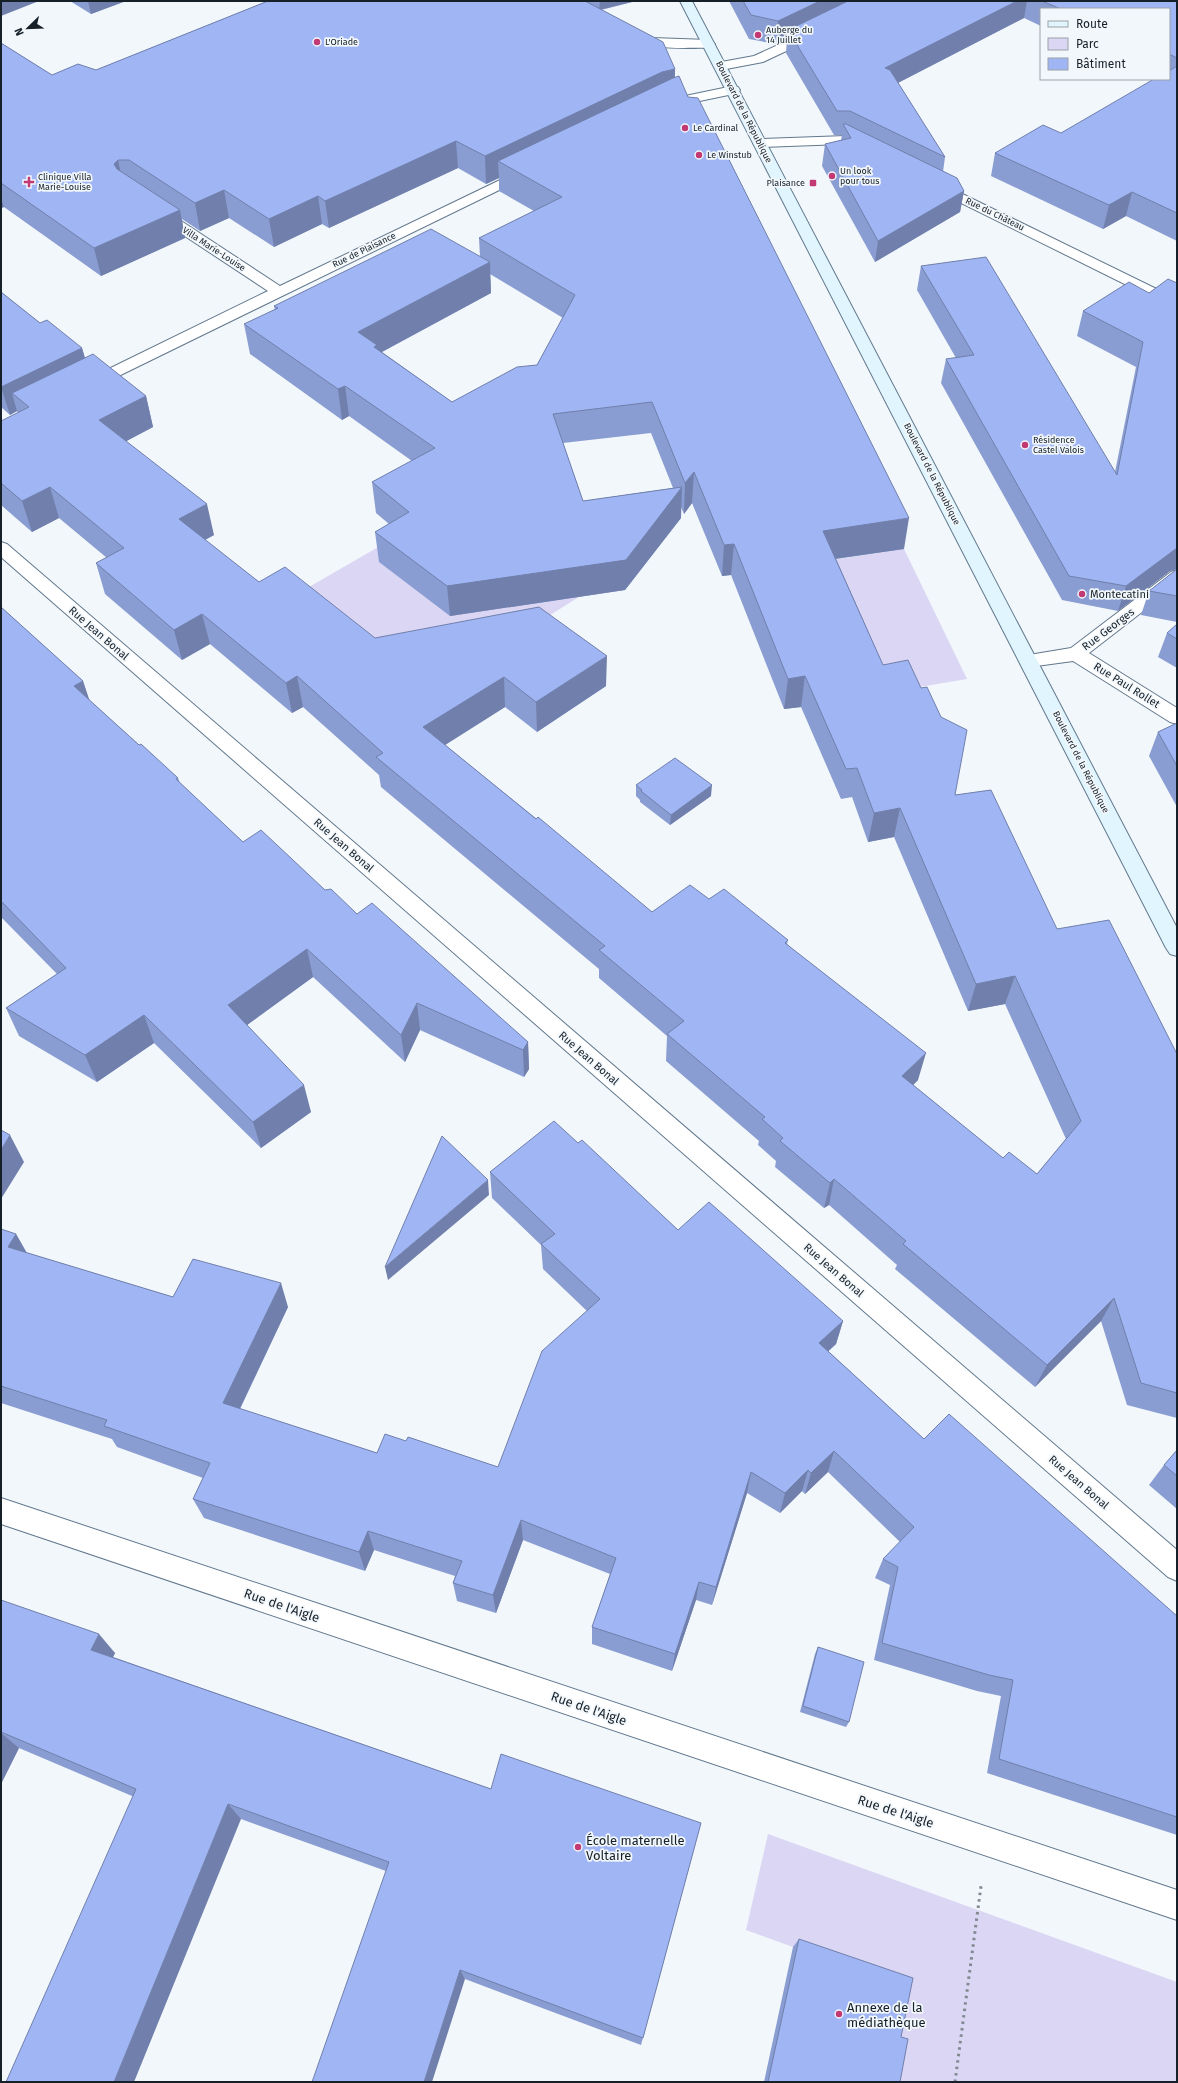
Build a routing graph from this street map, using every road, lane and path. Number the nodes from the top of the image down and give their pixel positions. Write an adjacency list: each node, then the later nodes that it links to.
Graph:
1 (686, 1): 4 (main road, Boulevard de la République)
2 (622, 28): 4 (street)
3 (822, 28): 5 (street)
4 (709, 44): 5 (main road, Boulevard de la République)
5 (721, 66): 6 (main road, Boulevard de la République)
6 (733, 90): 7 (street); 8 (main road, Boulevard de la République)
7 (652, 110)
8 (760, 143): 9 (street); 19 (main road, Boulevard de la République)
9 (881, 158)
10 (538, 166): 13 (street, Rue de Plaisance)
11 (923, 179): 14 (street, Rue du Château)
12 (148, 205): 13 (street, Villa Marie-Louise)
13 (279, 292): 15 (street, Rue de Plaisance)
14 (1177, 305)
15 (77, 390)
16 (1, 548): 23 (street, Rue Jean Bonal)
17 (1177, 576): 18 (street, Rue Georges)
18 (1076, 654): 19 (street, Rue Georges); 20 (street, Rue Paul Rollet)
19 (1029, 661): 21 (main road, Boulevard de la République)
20 (1177, 717)
21 (1177, 948)
22 (1, 1511): 24 (street, Rue de l'Aigle)
23 (1177, 1568)
24 (987, 1841): 25 (street, Rue de l'Aigle); 26 (path)
25 (1177, 1905)
26 (955, 2082)

